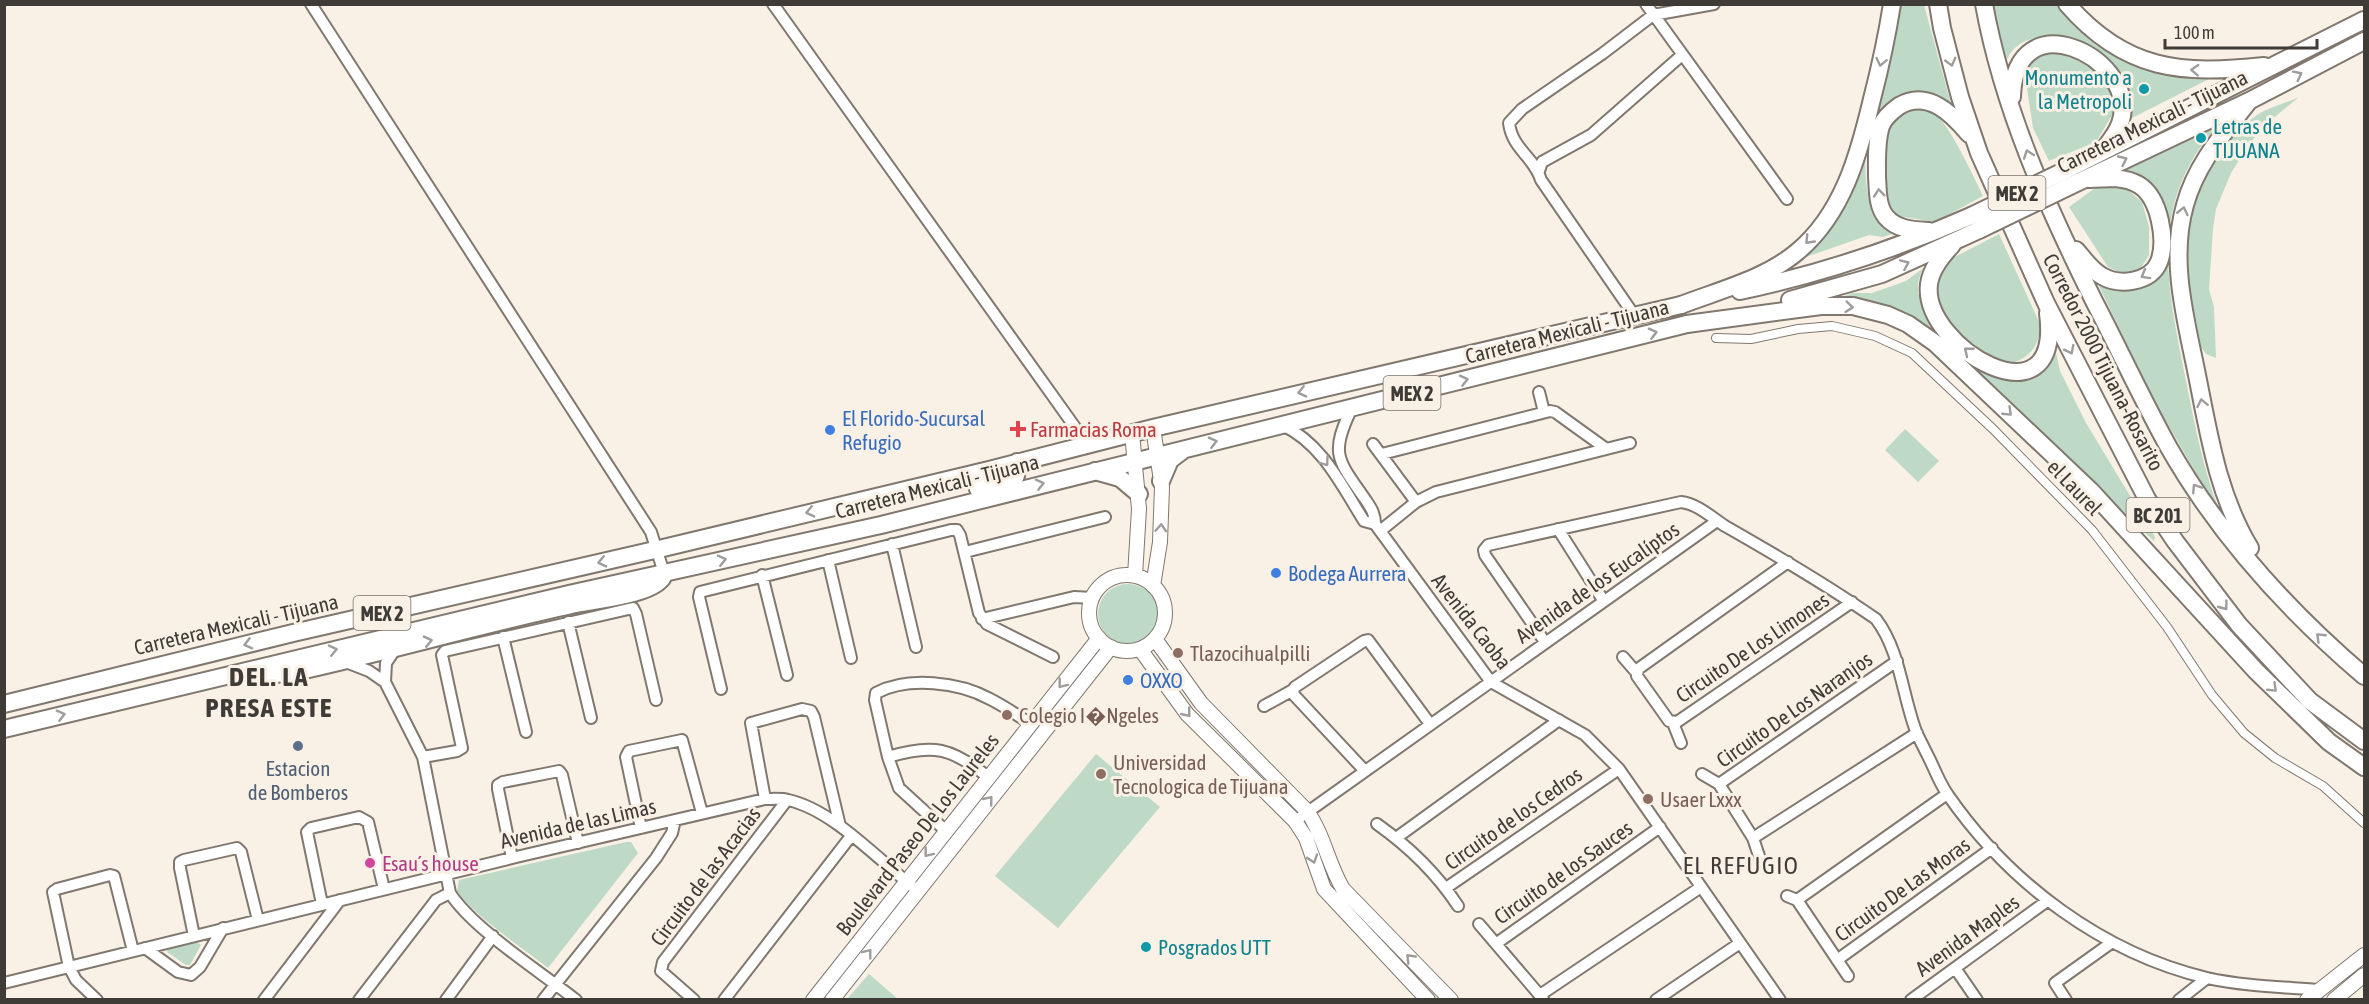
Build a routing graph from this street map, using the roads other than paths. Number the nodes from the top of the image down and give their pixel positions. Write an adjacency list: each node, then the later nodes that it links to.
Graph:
1 (311, 4): 55 (street)
2 (773, 4): 37 (street)
3 (1646, 4): 9 (street)
4 (1714, 4): 9 (street)
5 (1892, 4): 26 (main road, one-way to 26)
6 (1938, 4): 16 (main road, Corredor 2000 Tijuana-Rosarito / BC 201, one-way to 16)
7 (1984, 4): 15 (main road, Corredor 2000 Tijuana-Rosarito / BC 201)
8 (2067, 4): 13 (main road, one-way to 8)
9 (1653, 15): 12 (street); 18 (street)
10 (2364, 20): 13 (main road, Carretera Mexicali - Tijuana / MEX 2)
11 (2364, 41): 14 (main road, Carretera Mexicali - Tijuana / MEX 2, one-way to 11)
12 (1683, 55): 18 (street); 20 (street)
13 (2274, 65): 17 (main road, Carretera Mexicali - Tijuana / MEX 2)
14 (2249, 101): 19 (main road, Carretera Mexicali - Tijuana / MEX 2, one-way to 14); 65 (main road, one-way to 14)
15 (2012, 110): 17 (main road); 22 (main road, Corredor 2000 Tijuana-Rosarito / BC 201, one-way to 15)
16 (1975, 141): 23 (main road, one-way to 16); 25 (main road, Corredor 2000 Tijuana-Rosarito / BC 201)
17 (2103, 150): 19 (main road, Carretera Mexicali - Tijuana / MEX 2)
18 (1539, 171): 27 (street)
19 (2072, 179): 21 (main road, Carretera Mexicali - Tijuana / MEX 2, bridge); 22 (main road, one-way to 22)
20 (1787, 199)
21 (1975, 223): 23 (main road, Carretera Mexicali - Tijuana / MEX 2); 24 (main road, Carretera Mexicali - Tijuana / MEX 2)
22 (2058, 228): 65 (main road, Corredor 2000 Tijuana-Rosarito / BC 201, one-way to 22)
23 (1936, 231): 26 (main road, Carretera Mexicali - Tijuana / MEX 2)
24 (1953, 243): 25 (main road, one-way to 24); 28 (main road, Carretera Mexicali - Tijuana / MEX 2, one-way to 24)
25 (2046, 303): 63 (main road, Corredor 2000 Tijuana-Rosarito / BC 201, one-way to 63)
26 (1681, 305): 27 (main road, Carretera Mexicali - Tijuana / MEX 2)
27 (1634, 315): 34 (main road, Carretera Mexicali - Tijuana / MEX 2, one-way to 34)
28 (1687, 324): 31 (main road, Carretera Mexicali - Tijuana / MEX 2, one-way to 28); 57 (main road, one-way to 57)
29 (1716, 338): 122 (street, el Laurel)
30 (1539, 392): 32 (street)
31 (1352, 408): 33 (main road, Carretera Mexicali - Tijuana / MEX 2); 52 (street)
32 (1544, 412): 40 (street); 41 (street)
33 (1282, 425): 39 (main road, Carretera Mexicali - Tijuana / MEX 2, one-way to 33); 52 (street, one-way to 52)
34 (1153, 428): 35 (main road, Carretera Mexicali - Tijuana / MEX 2); 42 (street)
35 (1132, 433): 37 (main road, Carretera Mexicali - Tijuana / MEX 2); 43 (street)
36 (1630, 442): 40 (street)
37 (1087, 444): 44 (main road, Carretera Mexicali - Tijuana / MEX 2)
38 (1373, 444): 41 (street)
39 (1186, 448): 42 (main road, Carretera Mexicali - Tijuana / MEX 2); 46 (main road)
40 (1605, 448): 48 (street)
41 (1382, 454): 48 (street)
42 (1157, 456): 43 (main road, Carretera Mexicali - Tijuana / MEX 2); 46 (street)
43 (1136, 461): 45 (main road, Carretera Mexicali - Tijuana / MEX 2); 47 (street)
44 (1017, 462): 49 (main road); 55 (main road, Carretera Mexicali - Tijuana / MEX 2, one-way to 55)
45 (1094, 470): 47 (main road); 49 (main road, Carretera Mexicali - Tijuana / MEX 2, one-way to 45)
46 (1161, 482): 64 (street, one-way to 46)
47 (1138, 494): 62 (street)
48 (1416, 502): 52 (street)
49 (929, 513): 60 (main road, Carretera Mexicali - Tijuana / MEX 2, one-way to 49)
50 (1105, 517): 56 (street)
51 (1717, 521): 53 (street); 59 (street); 67 (street, Avenida de los Eucalíptos)
52 (1377, 528): 91 (street, Avenida Caoba)
53 (1558, 529): 67 (street); 75 (street)
54 (892, 544): 56 (street); 58 (street); 76 (street)
55 (659, 549): 60 (street); 95 (main road, Carretera Mexicali - Tijuana / MEX 2, one-way to 95)
56 (965, 552): 69 (street)
57 (2148, 552): 63 (main road); 86 (main road)
58 (828, 560): 61 (street); 82 (street)
59 (1788, 562): 68 (street); 87 (street)
60 (664, 573): 77 (main road, one-way to 60); 85 (main road, Carretera Mexicali - Tijuana / MEX 2, one-way to 60)
61 (762, 575): 88 (street); 92 (street)
62 (1135, 576): 64 (street); 66 (street)
63 (2207, 583): 71 (main road, Corredor 2000 Tijuana-Rosarito / BC 201, one-way to 71)
64 (1154, 586): 74 (street)
65 (2277, 592): 89 (main road, Corredor 2000 Tijuana-Rosarito / BC 201, one-way to 65)
66 (1093, 598): 69 (street); 73 (street)
67 (1603, 600): 75 (street, Avenida de los Eucalíptos)
68 (1852, 602): 83 (street); 99 (street, Circuito De Los Limones)
69 (982, 619): 80 (street)
70 (568, 622): 72 (street); 94 (street); 97 (street)
71 (2239, 625): 86 (main road); 105 (main road, Corredor 2000 Tijuana-Rosarito / BC 201)
72 (503, 637): 103 (street); 107 (street)
73 (1099, 638): 78 (street); 100 (street, Boulevard Paseo De Los Laureles, one-way to 100)
74 (1155, 639): 79 (street); 118 (street)
75 (1545, 642): 91 (street, Avenida de los Eucalíptos)
76 (916, 647)
77 (396, 648): 84 (main road); 90 (street)
78 (1111, 648): 79 (street); 136 (street, Boulevard Paseo De Los Laureles, one-way to 78)
79 (1140, 649): 121 (street, one-way to 121)
80 (1053, 657)
81 (1623, 657): 87 (street, Circuito De Los Limones)
82 (851, 658)
83 (1897, 661): 104 (street); 114 (street, Circuito De Los Naranjos)
84 (343, 662): 85 (main road); 90 (street)
85 (248, 670): 102 (main road, Carretera Mexicali - Tijuana / MEX 2, one-way to 85)
86 (2256, 670): 109 (main road, one-way to 109)
87 (1636, 672): 99 (street, Circuito De Los Limones)
88 (787, 675)
89 (2364, 676)
90 (386, 682): 107 (street)
91 (1491, 682): 98 (street, Avenida Caoba); 101 (street, Avenida de los Eucalíptos)
92 (721, 688)
93 (1293, 690): 96 (street); 101 (street); 111 (street)
94 (656, 700)
95 (4, 704)
96 (1264, 706)
97 (591, 718)
98 (1559, 720): 110 (street, Avenida Caoba); 129 (street)
99 (1673, 723): 106 (street)
100 (1031, 724): 108 (street); 113 (street, Boulevard Paseo De Los Laureles)
101 (1430, 724): 111 (street, Avenida de los Eucalíptos)
102 (4, 729)
103 (526, 732)
104 (1917, 733): 115 (street); 130 (street)
105 (2364, 741)
106 (1681, 743)
107 (423, 757): 135 (street)
108 (888, 757): 113 (street); 127 (street)
109 (2364, 767)
110 (1619, 769): 125 (street, Avenida Caoba); 138 (street, Circuito de los Cedros)
111 (1364, 770): 118 (street, Avenida de los Eucalíptos)
112 (1702, 774): 114 (street)
113 (988, 777): 127 (street, Boulevard Paseo De Los Laureles)
114 (1719, 784): 130 (street, Circuito De Los Naranjos)
115 (1947, 794): 132 (street); 155 (street, Circuito De Las Moras)
116 (765, 799): 117 (street, Avenida de las Limas); 119 (street, Avenida de las Limas); 124 (street)
117 (788, 800): 124 (street, Avenida de las Limas); 172 (street, Circuito de las Acacias)
118 (1307, 811): 121 (street, Avenida de los Eucalíptos); 177 (street, one-way to 118)
119 (702, 813): 120 (street, Avenida de las Limas); 126 (street)
120 (675, 820): 126 (street, Avenida de las Limas); 163 (street)
121 (1295, 820): 176 (street, one-way to 176)
122 (2364, 823)
123 (1377, 824): 129 (street, Circuito de los Cedros)
124 (840, 826): 128 (street, Avenida de las Limas)
125 (1660, 827): 137 (street, Avenida Caoba); 151 (street, Circuito de los Sauces)
126 (640, 828): 131 (street, Avenida de las Limas)
127 (946, 831): 136 (street, Boulevard Paseo De Los Laureles, one-way to 136)
128 (851, 836): 136 (street, Avenida de las Limas); 173 (street)
129 (1396, 838): 138 (street, Circuito de los Cedros)
130 (1753, 838): 134 (street, Circuito De Los Naranjos)
131 (578, 843): 133 (street, Avenida de las Limas); 133 (street)
132 (1992, 848): 142 (street); 155 (street, Circuito De Las Moras)
133 (512, 858): 135 (street, Avenida de las Limas)
134 (1760, 859)
135 (447, 874): 139 (street, Avenida de las Limas); 140 (street)
136 (912, 886): 174 (street, Boulevard Paseo De Los Laureles); 175 (street, Boulevard Paseo De Los Laureles, one-way to 136)
137 (1701, 887): 152 (street, Avenida Caoba); 166 (street, Circuito de los Sauces)
138 (1446, 888): 144 (street)
139 (384, 889): 141 (street, Avenida de las Limas); 143 (street)
140 (450, 893): 149 (street); 168 (street)
141 (340, 900): 143 (street, Avenida de las Limas); 167 (street)
142 (2047, 901): 150 (street); 158 (street, Avenida Maples)
143 (322, 904): 145 (street, Avenida de las Limas)
144 (1458, 906)
145 (258, 920): 147 (street, Avenida de las Limas); 148 (street)
146 (1479, 924): 151 (street)
147 (223, 928): 148 (street, Avenida de las Limas); 153 (street)
148 (194, 936): 153 (street, Avenida de las Limas)
149 (493, 936): 163 (street); 169 (street)
150 (2111, 942): 161 (street); 182 (street)
151 (1497, 943): 166 (street, Circuito de los Sauces)
152 (1740, 944): 178 (street); 179 (street, Avenida Caoba)
153 (145, 948): 154 (street, Avenida de las Limas)
154 (133, 951): 157 (street, Avenida de las Limas); 157 (street)
155 (1838, 960): 160 (street)
156 (2362, 961): 164 (street)
157 (69, 967): 162 (street, Avenida de las Limas); 165 (street)
158 (1955, 968): 180 (street, Avenida Maples); 181 (street)
159 (2364, 975): 185 (street)
160 (1848, 976)
161 (2207, 978): 164 (street); 183 (street)
162 (4, 982)
163 (555, 984): 170 (street); 171 (street)
164 (2320, 990): 184 (street)
165 (90, 997)
166 (1542, 998)
167 (264, 999)
168 (359, 999)
169 (446, 999)
170 (543, 999)
171 (576, 999)
172 (694, 999)
173 (724, 999)
174 (813, 999)
175 (832, 999)
176 (1428, 999)
177 (1451, 999)
178 (1656, 999)
179 (1780, 999)
180 (1911, 999)
181 (1977, 999)
182 (2066, 999)
183 (2178, 999)
184 (2307, 999)
185 (2334, 999)

